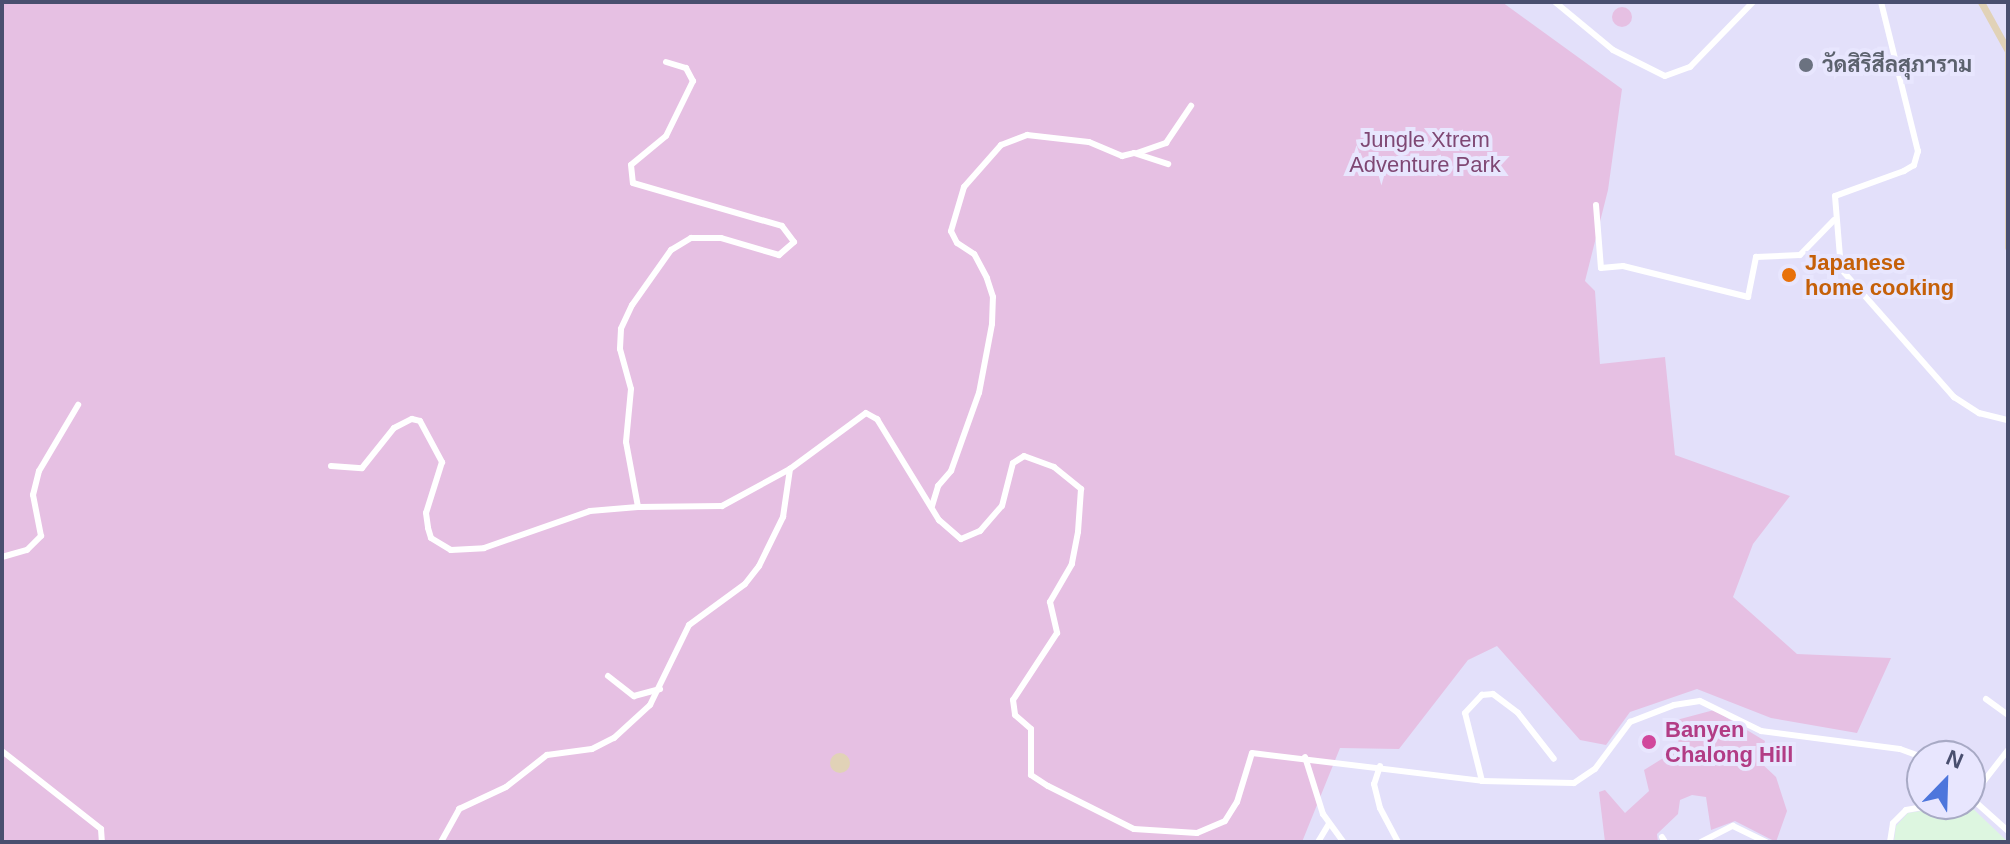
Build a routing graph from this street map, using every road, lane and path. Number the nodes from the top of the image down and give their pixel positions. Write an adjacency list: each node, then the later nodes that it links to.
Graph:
1 (1555, 2): 2 (street)
2 (1753, 2)
3 (1881, 2): 9 (street)
4 (666, 62): 15 (street)
5 (1191, 106): 6 (street)
6 (1134, 153): 7 (street); 14 (street)
7 (1168, 164)
8 (1596, 205): 9 (street)
9 (1834, 220): 11 (street)
10 (78, 405): 16 (street)
11 (2008, 420)
12 (331, 466): 15 (street)
13 (790, 469): 14 (street); 15 (street); 18 (street)
14 (932, 506): 24 (street)
15 (638, 507)
16 (2, 557)
17 (608, 676): 18 (street)
18 (660, 689): 34 (street)
19 (1986, 699): 20 (street)
20 (2008, 715)
21 (2008, 750): 27 (street)
22 (2, 751): 33 (street)
23 (1906, 751): 28 (street)
24 (1305, 757): 26 (street); 31 (street)
25 (1554, 759): 28 (street)
26 (1380, 766): 28 (street); 37 (street)
27 (1986, 779)
28 (1482, 781)
29 (1906, 810): 40 (street)
30 (1986, 811): 32 (street)
31 (1329, 824): 35 (street); 36 (street)
32 (2008, 831)
33 (102, 842)
34 (441, 842)
35 (1318, 842)
36 (1343, 842)
37 (1398, 842)
38 (1701, 842): 39 (street)
39 (1766, 842)
40 (1890, 842)

